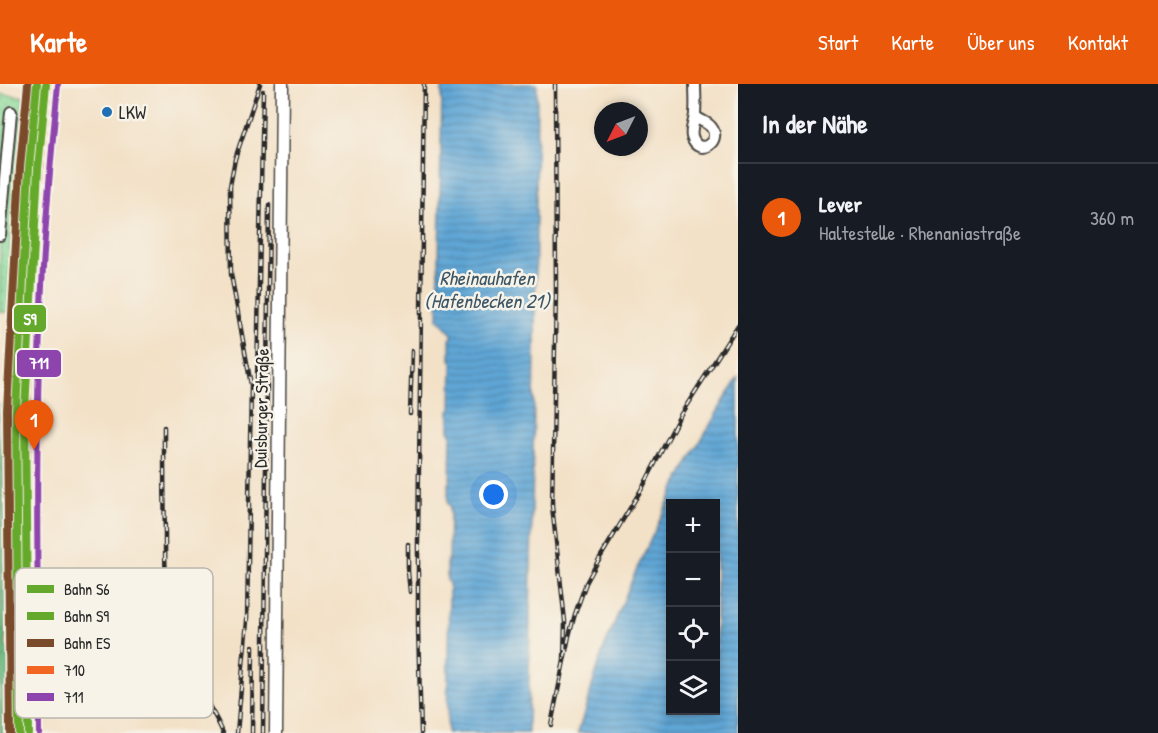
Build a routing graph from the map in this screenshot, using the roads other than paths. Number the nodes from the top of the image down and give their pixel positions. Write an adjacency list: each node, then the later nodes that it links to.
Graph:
1 (49, 84): 7 (street)
2 (282, 84): 10 (street, Duisburger Straße)
3 (695, 84): 5 (street)
4 (11, 112): 6 (street)
5 (695, 116)
6 (0, 235)
7 (29, 568)
8 (30, 718): 9 (street)
9 (30, 733)
10 (276, 733)

